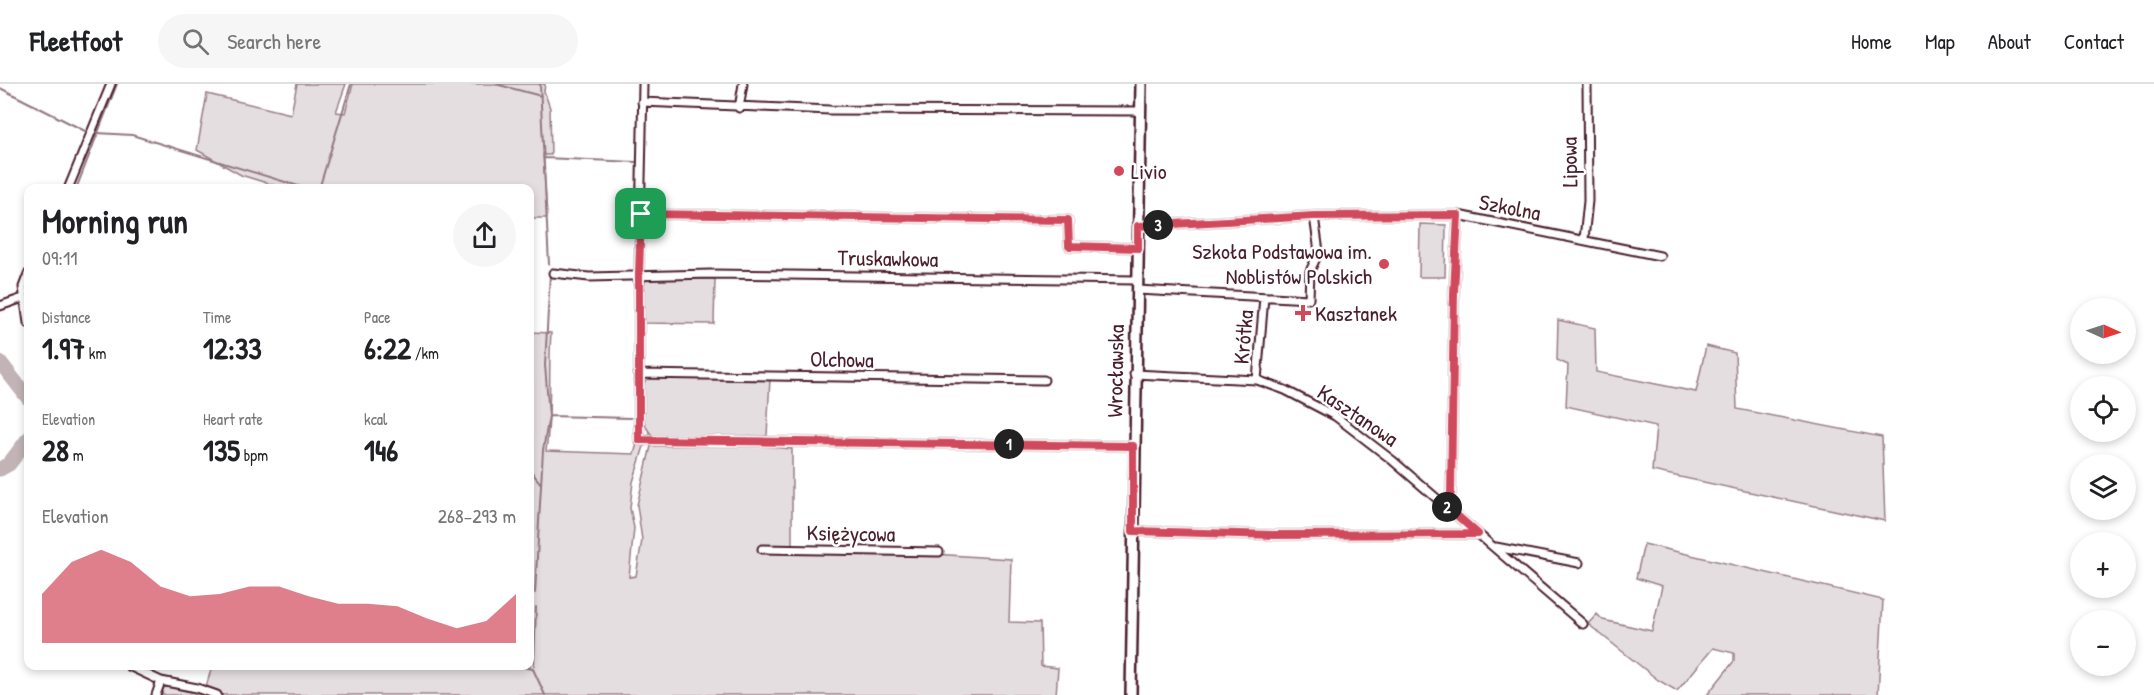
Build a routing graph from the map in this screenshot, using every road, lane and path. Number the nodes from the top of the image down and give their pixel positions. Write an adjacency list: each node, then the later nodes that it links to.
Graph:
1 (111, 84): 9 (street)
2 (643, 84): 6 (street)
3 (743, 84): 7 (street)
4 (1141, 84): 8 (street, Wrocławska)
5 (1587, 84): 14 (street, Lipowa)
6 (642, 102): 7 (street); 10 (street)
7 (739, 108): 8 (street)
8 (1140, 111): 13 (street, Wrocławska)
9 (70, 184)
10 (641, 214): 15 (street); 18 (street)
11 (1458, 215): 12 (street, Szkolna); 14 (street, Szkolna); 31 (street)
12 (1314, 216): 13 (street, Szkolna); 22 (street, Krótka)
13 (1138, 226): 15 (street, Wrocławska)
14 (1584, 239): 16 (street, Szkolna)
15 (1138, 248): 19 (street, Wrocławska)
16 (1660, 256)
17 (553, 273): 18 (street, Truskawkowa)
18 (639, 274): 19 (street, Truskawkowa); 26 (street)
19 (1137, 280): 21 (street, Wrocławska)
20 (24, 283): 23 (street)
21 (1137, 290): 22 (street, Krótka); 27 (street, Wrocławska)
22 (1264, 297): 29 (street, Krótka)
23 (23, 298): 24 (street); 25 (street)
24 (24, 303)
25 (0, 306)
26 (638, 374): 28 (street, Olchowa); 30 (street)
27 (1134, 374): 29 (street, Kasztanowa); 30 (street, Wrocławska)
28 (1044, 380)
29 (1257, 380): 31 (street, Kasztanowa)
30 (1133, 446): 32 (street, Wrocławska)
31 (1445, 505): 33 (street, Kasztanowa)
32 (1133, 531): 33 (street); 43 (street, Wrocławska)
33 (1478, 534): 34 (street, Kasztanowa)
34 (1494, 547): 37 (street); 38 (street, Kasztanowa)
35 (762, 549): 36 (street, Księżycowa)
36 (939, 552)
37 (1579, 563)
38 (1583, 624)
39 (138, 670): 40 (street)
40 (161, 681): 41 (street); 42 (street)
41 (156, 695)
42 (217, 695)
43 (1131, 695)

